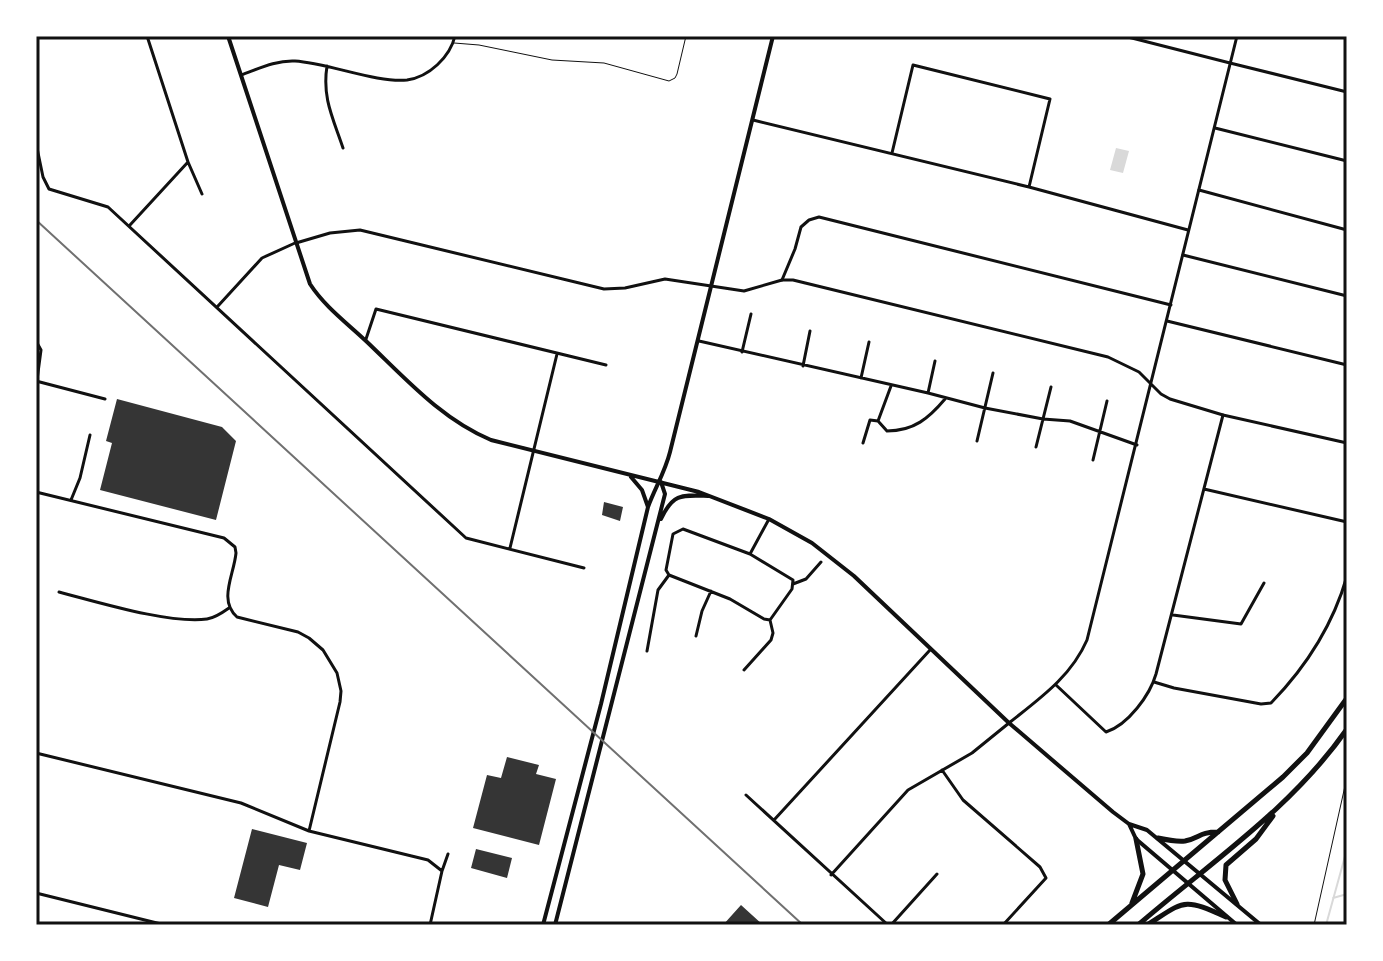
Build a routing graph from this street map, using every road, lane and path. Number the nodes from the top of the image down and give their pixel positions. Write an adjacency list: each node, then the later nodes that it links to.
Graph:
1 (147, 36): 21 (street)
2 (228, 36): 13 (main road)
3 (455, 36): 9 (street)
4 (686, 36): 9 (lane)
5 (773, 36): 15 (main road)
6 (1124, 36): 10 (street)
7 (1158, 36): 10 (street)
8 (1237, 36): 11 (street)
9 (453, 43): 12 (street)
10 (1155, 44): 11 (street)
11 (1230, 63): 14 (street); 16 (street)
12 (327, 66): 13 (street); 18 (street)
13 (241, 75): 28 (main road)
14 (1347, 92)
15 (753, 120): 19 (street); 31 (main road)
16 (1215, 128): 20 (street); 23 (street)
17 (36, 143): 25 (street)
18 (343, 148)
19 (892, 153): 22 (street); 22 (street)
20 (1347, 161)
21 (188, 162): 24 (street); 25 (street)
22 (1029, 187): 26 (street)
23 (1199, 190): 26 (street); 27 (street)
24 (202, 194)
25 (130, 225): 34 (street)
26 (1189, 230): 29 (street)
27 (1347, 230)
28 (295, 243): 31 (street); 34 (street); 38 (main road)
29 (1183, 255): 32 (street); 33 (street)
30 (782, 280): 31 (street); 33 (street); 51 (street)
31 (712, 285): 40 (main road)
32 (1347, 296)
33 (1171, 305): 36 (street)
34 (218, 306): 81 (street)
35 (751, 314): 42 (street)
36 (1167, 321): 46 (street); 51 (street)
37 (810, 331): 47 (street)
38 (366, 340): 43 (street); 69 (main road)
39 (36, 341): 50 (street)
40 (699, 341): 42 (street); 72 (main road)
41 (869, 342): 49 (street)
42 (742, 352): 47 (street)
43 (557, 353): 45 (street); 69 (street)
44 (935, 361): 54 (street)
45 (606, 365)
46 (1347, 365)
47 (803, 366): 49 (street)
48 (993, 373): 58 (street)
49 (860, 379): 52 (street)
50 (36, 382): 56 (street)
51 (1152, 384): 59 (street); 67 (street)
52 (891, 386): 54 (street); 61 (street)
53 (1051, 387): 60 (street)
54 (928, 393): 55 (street)
55 (946, 398): 58 (street); 61 (street)
56 (105, 399)
57 (1107, 401): 62 (street)
58 (985, 408): 60 (street); 64 (street)
59 (1223, 415): 66 (street); 73 (street)
60 (1043, 419): 62 (street); 68 (street)
61 (878, 421): 65 (street)
62 (1100, 433): 67 (street); 70 (street)
63 (90, 435): 76 (street)
64 (977, 441)
65 (863, 443)
66 (1347, 443)
67 (1137, 445): 99 (street)
68 (1036, 447)
69 (534, 451): 71 (main road); 81 (street)
70 (1093, 460)
71 (629, 475): 72 (main road); 77 (main road)
72 (661, 482): 75 (main road); 77 (main road); 80 (main road)
73 (1204, 489): 79 (street); 92 (street)
74 (36, 492): 76 (street)
75 (713, 497): 78 (main road); 80 (main road)
76 (71, 500): 91 (street)
77 (648, 507): 128 (main road)
78 (769, 519): 82 (street); 95 (main road)
79 (1347, 522)
80 (656, 528): 129 (main road)
81 (510, 548): 84 (street)
82 (750, 554): 85 (street); 88 (street)
83 (821, 562): 88 (street)
84 (584, 568)
85 (669, 575): 89 (street); 96 (street)
86 (1347, 576): 98 (street)
87 (1264, 583): 92 (street)
88 (793, 584): 93 (street)
89 (711, 591): 93 (street); 94 (street)
90 (59, 592): 91 (street)
91 (229, 608): 110 (street)
92 (1173, 615): 98 (street)
93 (770, 620): 97 (street)
94 (696, 636)
95 (930, 650): 101 (main road); 108 (street)
96 (647, 651)
97 (744, 670)
98 (1154, 682): 99 (street)
99 (1056, 685): 101 (street)
100 (1347, 698): 111 (highway)
101 (1009, 723): 104 (street); 109 (main road)
102 (1347, 729): 107 (highway)
103 (36, 753): 110 (street)
104 (942, 770): 120 (street); 131 (street)
105 (1347, 777): 137 (path)
106 (746, 795): 108 (street)
107 (1279, 809): 118 (highway); 124 (highway)
108 (774, 820): 120 (street)
109 (1129, 824): 112 (main road); 113 (main road)
110 (309, 831): 117 (street)
111 (1219, 832): 112 (highway); 115 (highway)
112 (1158, 838): 115 (main road)
113 (1136, 839): 116 (main road); 123 (highway)
114 (448, 854): 117 (street)
115 (1185, 860): 116 (highway); 118 (main road)
116 (1173, 870): 121 (main road); 123 (highway)
117 (442, 871): 127 (street)
118 (1199, 872): 121 (highway); 124 (main road)
119 (937, 874): 130 (street)
120 (831, 875): 130 (street)
121 (1187, 882): 125 (main road); 133 (highway)
122 (36, 893): 126 (street)
123 (1131, 904): 132 (highway)
124 (1237, 904): 136 (main road)
125 (1226, 917): 134 (highway); 135 (main road)
126 (165, 925)
127 (430, 925)
128 (543, 925)
129 (555, 925)
130 (889, 925)
131 (1003, 925)
132 (1108, 925)
133 (1138, 925)
134 (1147, 925)
135 (1237, 925)
136 (1261, 925)
137 (1314, 925)

